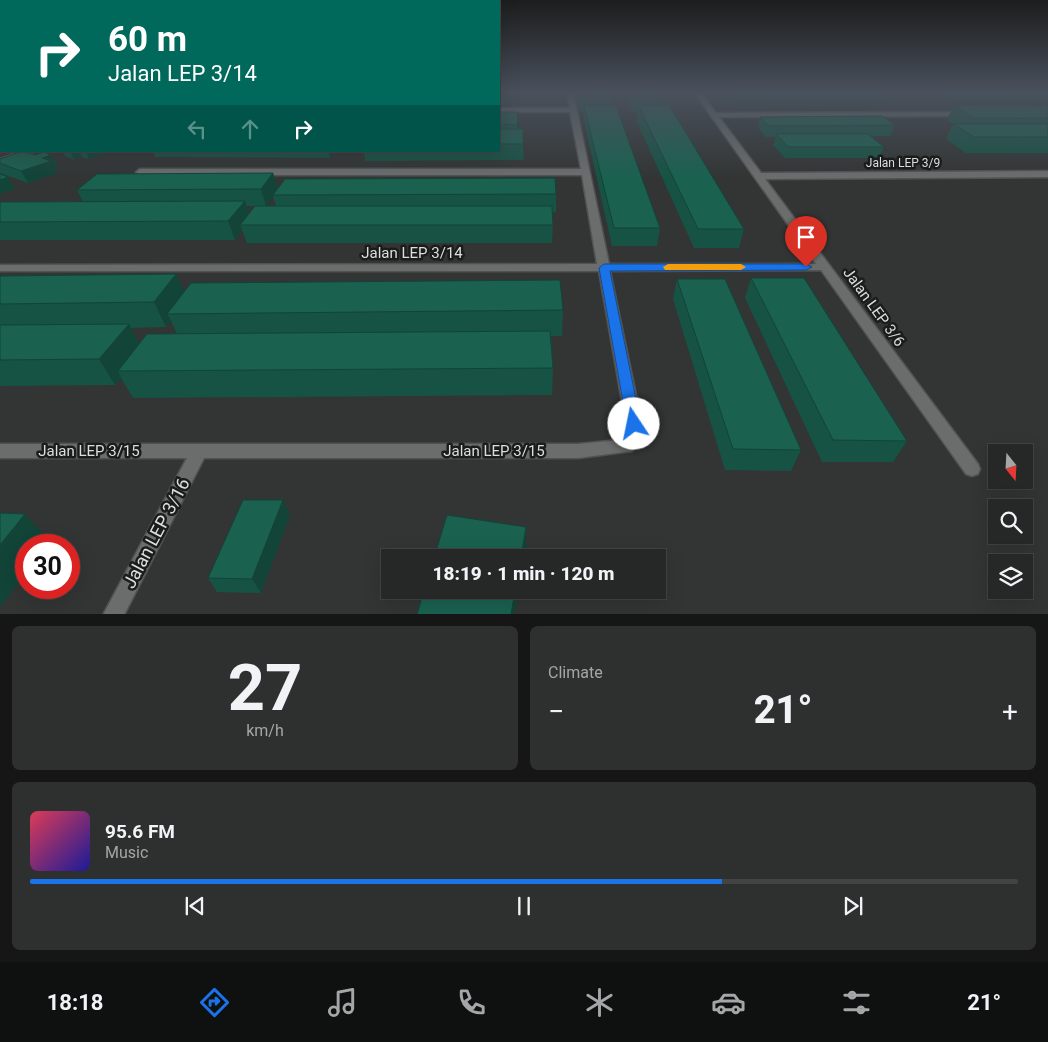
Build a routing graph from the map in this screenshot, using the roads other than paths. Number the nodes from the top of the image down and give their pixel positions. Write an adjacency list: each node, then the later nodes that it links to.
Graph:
1 (576, 121): 8 (street, Jalan LEP 3/15)
2 (718, 121): 10 (street, Jalan LEP 3/6)
3 (29, 152): 5 (street)
4 (0, 153): 5 (street)
5 (15, 157): 6 (street)
6 (0, 162)
7 (140, 172): 8 (street)
8 (586, 172): 13 (street, Jalan LEP 3/15)
9 (1048, 174): 10 (street, Jalan LEP 3/9)
10 (759, 176): 11 (street, Jalan LEP 3/6)
11 (825, 267): 13 (street, Jalan LEP 3/14); 16 (street, Jalan LEP 3/6)
12 (0, 268): 13 (street, Jalan LEP 3/14)
13 (604, 268): 15 (street, Jalan LEP 3/15)
14 (0, 451): 15 (street, Jalan LEP 3/15)
15 (199, 451): 17 (street, Jalan LEP 3/16)
16 (972, 469)
17 (113, 614)

